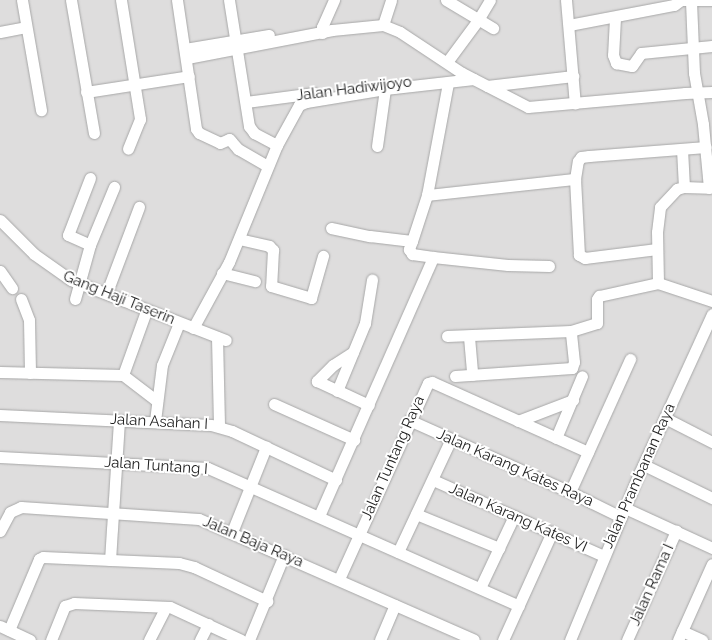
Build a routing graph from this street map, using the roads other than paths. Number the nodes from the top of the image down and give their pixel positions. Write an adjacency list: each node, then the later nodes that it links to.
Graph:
1 (22, 0): 17 (street)
2 (71, 0): 35 (street)
3 (122, 0): 31 (street)
4 (177, 0): 24 (street)
5 (229, 0): 21 (street)
6 (334, 0): 19 (street)
7 (391, 0): 15 (street)
8 (446, 0): 14 (street)
9 (490, 0): 14 (street)
10 (566, 0): 16 (street)
11 (712, 0): 12 (street)
12 (684, 1): 13 (street); 23 (street)
13 (615, 18): 16 (street); 23 (street)
14 (478, 20): 18 (street); 25 (street)
15 (383, 25): 19 (street); 25 (street)
16 (570, 25): 28 (street)
17 (26, 27): 20 (street); 39 (street)
18 (493, 28)
19 (325, 30): 21 (street)
20 (0, 32)
21 (236, 45): 24 (street); 37 (street)
22 (712, 46): 23 (street)
23 (693, 47): 34 (street)
24 (186, 54): 27 (street)
25 (447, 62): 26 (street)
26 (462, 73): 29 (street); 37 (street, Jalan Hadiwijoyo)
27 (189, 76): 31 (street); 46 (street)
28 (573, 76): 32 (street); 38 (street)
29 (472, 79): 30 (street); 32 (street)
30 (448, 83): 33 (street); 51 (street)
31 (135, 85): 35 (street); 44 (street)
32 (486, 86): 38 (street)
33 (385, 89): 41 (street); 42 (street)
34 (698, 91): 36 (street); 38 (street); 43 (street)
35 (86, 92): 40 (street)
36 (712, 92)
37 (246, 102): 41 (street)
38 (575, 104)
39 (40, 110)
40 (94, 133)
41 (277, 145): 46 (street)
42 (377, 146)
43 (706, 146): 45 (street); 50 (street)
44 (128, 149)
45 (682, 149): 48 (street); 50 (street)
46 (268, 166): 55 (street)
47 (90, 178): 57 (street)
48 (575, 179): 51 (street); 58 (street)
49 (114, 187): 57 (street)
50 (684, 187): 58 (street)
51 (426, 195): 56 (street)
52 (139, 207): 69 (street)
53 (0, 220): 67 (street, Gang Haji Taserin)
54 (332, 228): 56 (street)
55 (239, 239): 59 (street); 63 (street)
56 (412, 241): 60 (street)
57 (90, 245): 67 (street)
58 (657, 249): 66 (street)
59 (323, 256)
60 (433, 257): 61 (street); 92 (street)
61 (549, 266)
62 (0, 271): 68 (street)
63 (222, 274): 64 (street); 76 (street)
64 (255, 280)
65 (372, 280): 80 (street)
66 (658, 283): 72 (street); 77 (street)
67 (80, 284): 69 (street, Gang Haji Taserin); 71 (street)
68 (12, 288)
69 (107, 292): 73 (street, Gang Haji Taserin)
70 (21, 299): 83 (street)
71 (75, 299)
72 (712, 301)
73 (146, 311): 75 (street, Gang Haji Taserin); 84 (street)
74 (712, 314): 94 (street, Jalan Prambanan Raya)
75 (179, 323): 76 (street, Gang Haji Taserin); 90 (street)
76 (193, 328): 99 (street, Gang Haji Taserin)
77 (571, 331): 79 (street); 85 (street)
78 (447, 336): 79 (street)
79 (469, 336): 85 (street)
80 (353, 352): 88 (street); 88 (street)
81 (630, 360): 105 (street)
82 (0, 372): 83 (street)
83 (30, 373): 84 (street)
84 (123, 375): 90 (street)
85 (472, 375): 86 (street)
86 (455, 376)
87 (582, 376): 89 (street)
88 (337, 391): 92 (street)
89 (573, 400): 97 (street); 100 (street)
90 (157, 401): 98 (street)
91 (274, 404): 102 (street)
92 (369, 405): 102 (street)
93 (0, 415): 95 (street, Jalan Asahan I)
94 (665, 418): 103 (street); 108 (street, Jalan Prambanan Raya)
95 (119, 420): 98 (street, Jalan Asahan I); 107 (street)
96 (410, 420): 97 (street, Jalan Tuntang Raya); 101 (street, Jalan Karang Kates Raya); 123 (street, Jalan Tuntang Raya)
97 (518, 420): 100 (street)
98 (155, 421): 99 (street, Jalan Asahan I)
99 (219, 426): 104 (street, Jalan Asahan I)
100 (556, 438): 105 (street)
101 (451, 439): 110 (street); 112 (street, Jalan Karang Kates Raya)
102 (354, 440): 109 (street)
103 (712, 442)
104 (266, 447): 109 (street, Jalan Asahan I); 111 (street)
105 (588, 452): 112 (street)
106 (0, 457): 107 (street, Jalan Tuntang I)
107 (117, 462): 111 (street, Jalan Tuntang I); 114 (street)
108 (644, 465): 113 (street); 115 (street, Jalan Prambanan Raya)
109 (336, 480): 117 (street)
110 (432, 480): 116 (street); 118 (street, Jalan Karang Kates VI)
111 (249, 486): 117 (street, Jalan Tuntang I); 121 (street)
112 (570, 492): 115 (street, Jalan Karang Kates Raya)
113 (712, 498)
114 (113, 512): 119 (street, Jalan Baja Raya); 121 (street, Jalan Baja Raya); 129 (street)
115 (623, 513): 120 (street, Jalan Karang Kates Raya); 128 (street, Jalan Prambanan Raya)
116 (416, 514): 124 (street); 126 (street)
117 (319, 516): 123 (street, Jalan Tuntang I)
118 (514, 516): 122 (street, Jalan Karang Kates VI); 124 (street)
119 (0, 531)
120 (676, 531): 125 (street, Jalan Karang Kates Raya); 150 (street, Jalan Rama I)
121 (232, 532): 127 (street, Jalan Baja Raya)
122 (552, 532): 128 (street, Jalan Karang Kates VI); 135 (street)
123 (360, 534): 126 (street, Jalan Tuntang I); 131 (street, Jalan Tuntang Raya)
124 (499, 548): 132 (street)
125 (712, 548)
126 (398, 552): 132 (street, Jalan Tuntang I)
127 (284, 555): 131 (street, Jalan Baja Raya); 133 (street)
128 (604, 556): 149 (street, Jalan Prambanan Raya)
129 (110, 560): 133 (street); 138 (street)
130 (712, 564): 139 (street)
131 (339, 580): 134 (street, Jalan Baja Raya)
132 (480, 588): 135 (street, Jalan Tuntang I)
133 (267, 601): 145 (street)
134 (395, 605): 146 (street); 147 (street, Jalan Baja Raya)
135 (519, 606): 148 (street)
136 (165, 608): 137 (street); 141 (street); 142 (street)
137 (208, 624): 143 (street); 144 (street)
138 (5, 628): 140 (street)
139 (680, 636): 151 (street)
140 (30, 640)
141 (51, 640)
142 (149, 640)
143 (200, 640)
144 (241, 640)
145 (249, 640)
146 (380, 640)
147 (474, 640)
148 (503, 640)
149 (570, 640)
150 (627, 640)
151 (702, 640)

